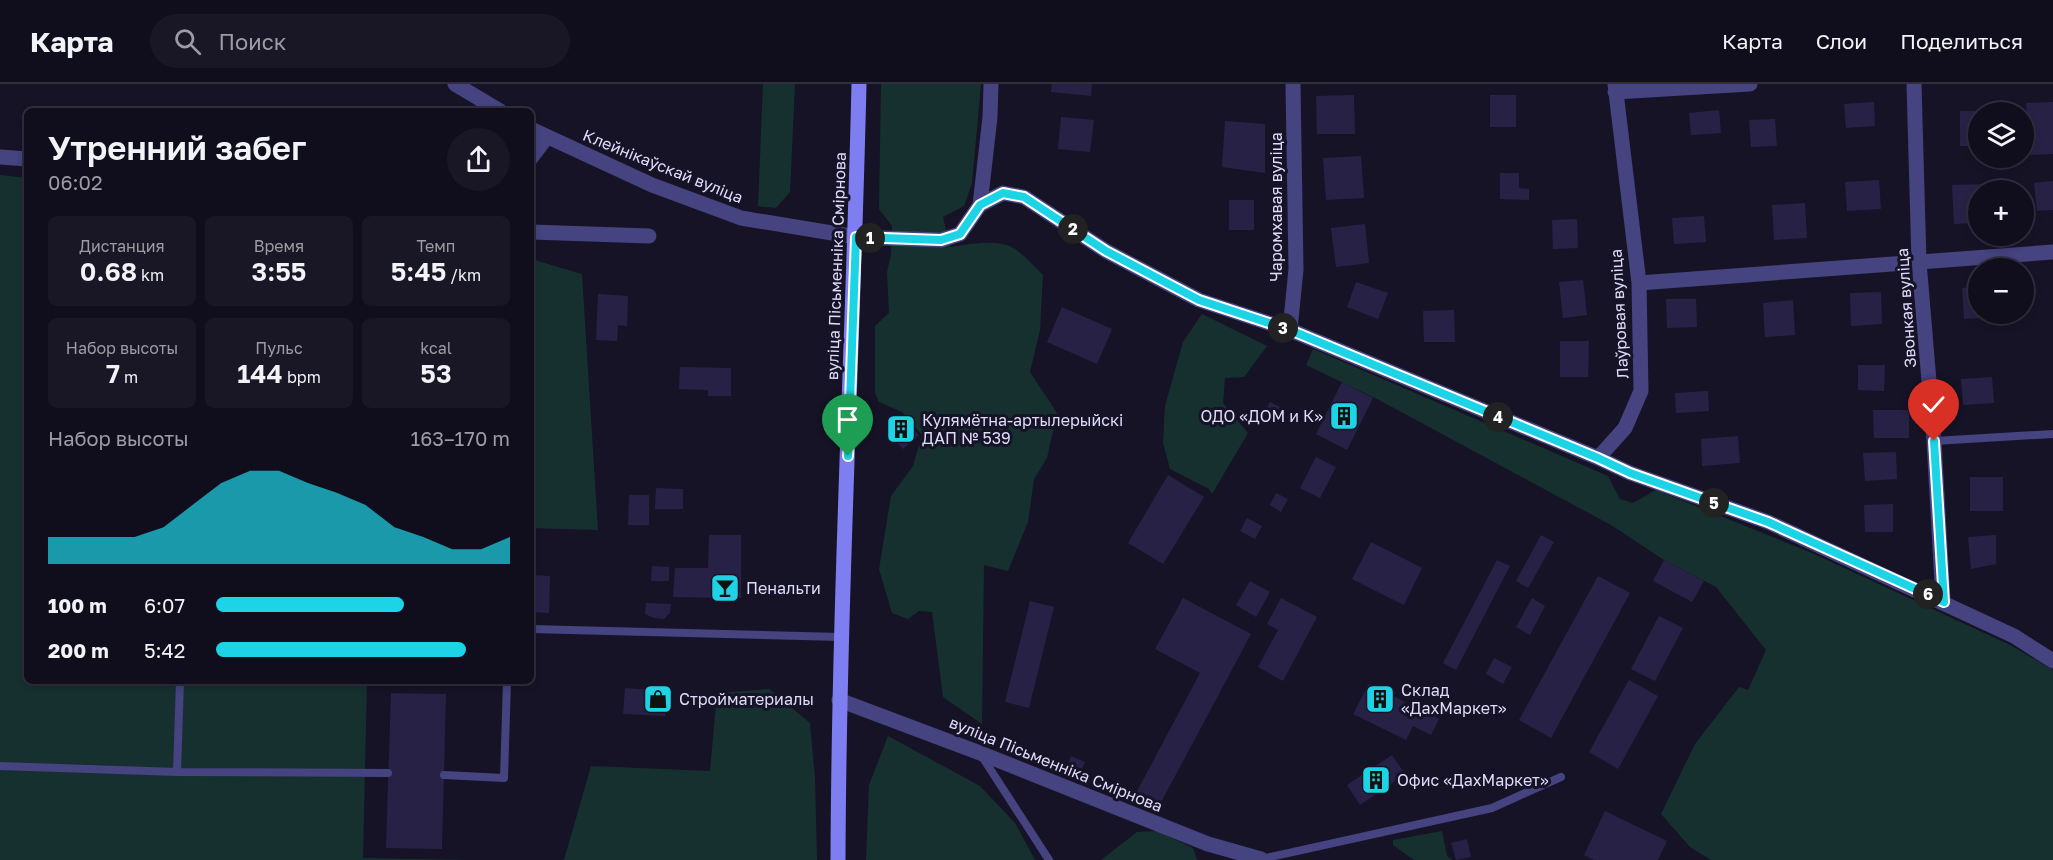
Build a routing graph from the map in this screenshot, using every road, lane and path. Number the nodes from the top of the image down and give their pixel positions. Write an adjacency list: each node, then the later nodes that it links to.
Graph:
1 (455, 84): 8 (street)
2 (859, 84): 17 (main road, вуліца Пісьменніка Смірнова)
3 (991, 84): 14 (street)
4 (1293, 84): 21 (street, Чаромхавая вуліца)
5 (1750, 84): 7 (street)
6 (1914, 84): 19 (street, Звонкая вуліца)
7 (1615, 88): 20 (street, Лаўровая вуліца)
8 (495, 108)
9 (534, 130): 10 (street, Клейнікаўскай вуліца)
10 (547, 137): 11 (street); 17 (street, Клейнікаўскай вуліца)
11 (534, 154)
12 (0, 157): 13 (street)
13 (24, 159)
14 (980, 205): 17 (street, Клейнікаўскай вуліца); 21 (street)
15 (534, 232): 16 (street)
16 (649, 236)
17 (856, 237): 27 (main road, вуліца Пісьменніка Смірнова)
18 (2053, 252): 19 (street)
19 (1919, 262): 20 (street); 23 (street, Звонкая вуліца)
20 (1639, 283): 24 (street, Лаўровая вуліца)
21 (1290, 330): 24 (street)
22 (2053, 434): 23 (lane)
23 (1934, 441): 25 (street, Звонкая вуліца)
24 (1598, 458): 25 (street)
25 (1944, 602): 28 (street)
26 (534, 629): 27 (lane)
27 (841, 637): 31 (main road, вуліца Пісьменніка Смірнова)
28 (2053, 661)
29 (180, 684): 34 (lane)
30 (507, 684): 36 (lane)
31 (839, 700): 32 (street, вуліца Пісьменніка Смірнова); 39 (main road, вуліца Пісьменніка Смірнова)
32 (980, 753): 38 (street, вуліца Пісьменніка Смірнова); 40 (lane)
33 (0, 766): 34 (lane)
34 (177, 772): 35 (lane)
35 (388, 773)
36 (444, 775)
37 (1561, 777): 38 (lane)
38 (1261, 859)
39 (838, 860)
40 (1048, 860)

